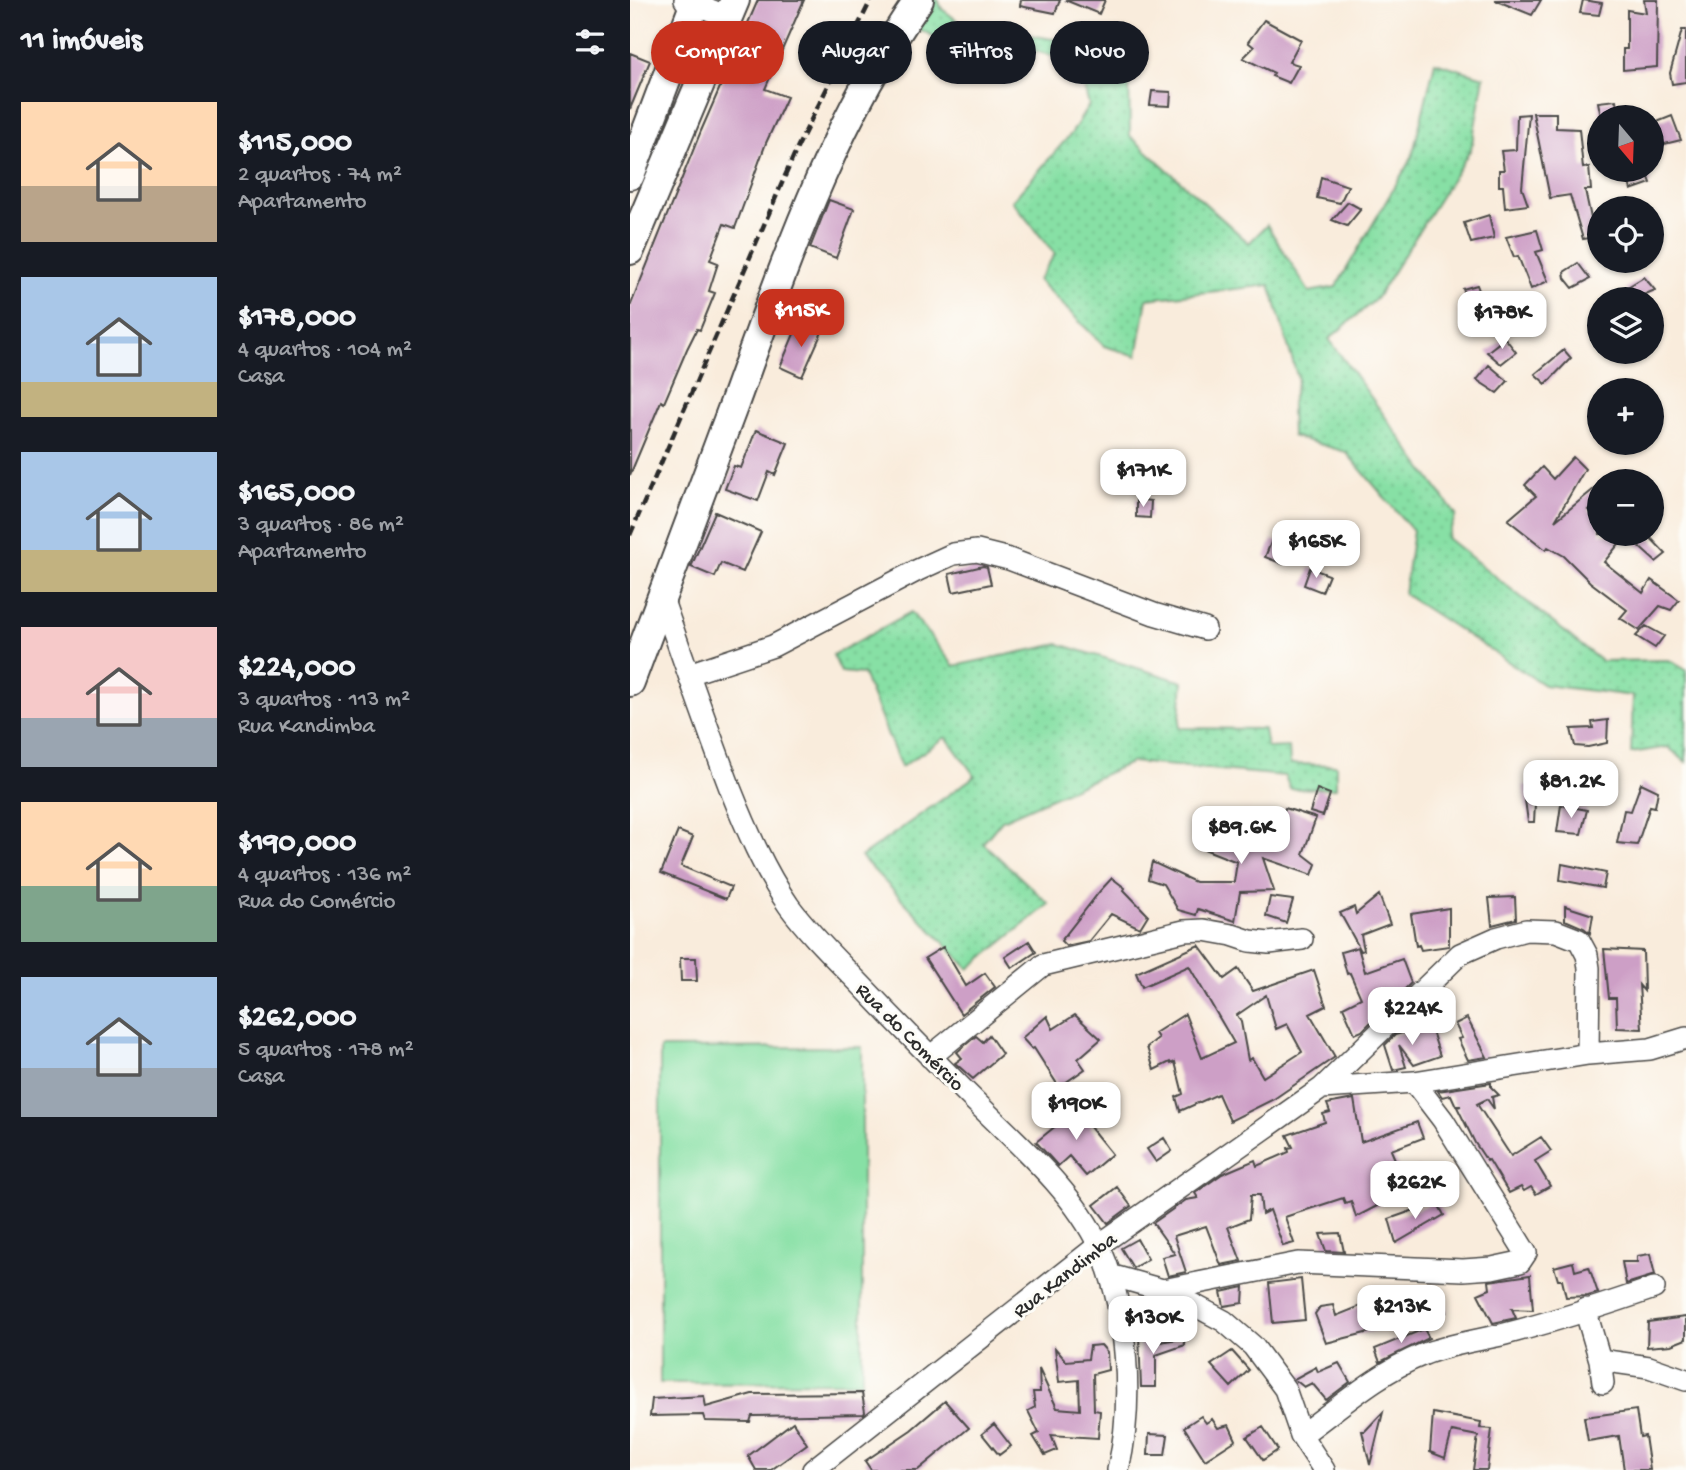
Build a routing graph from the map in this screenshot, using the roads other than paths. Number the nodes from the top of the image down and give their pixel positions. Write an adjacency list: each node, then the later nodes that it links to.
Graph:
1 (919, 0): 7 (main road)
2 (692, 1): 3 (street); 4 (main road)
3 (731, 8): 5 (main road)
4 (630, 175)
5 (636, 218): 6 (main road)
6 (630, 250)
7 (662, 598): 9 (main road); 10 (street, Rua do Comércio)
8 (1205, 629): 10 (street)
9 (635, 653): 11 (main road)
10 (689, 674): 15 (street, Rua do Comércio)
11 (630, 682)
12 (1302, 939): 15 (street)
13 (1686, 1038): 14 (street)
14 (1588, 1054): 16 (street); 17 (street, Rua Kandimba)
15 (930, 1057): 18 (street, Rua do Comércio)
16 (1414, 1082): 17 (street); 21 (street)
17 (1322, 1087): 18 (street, Rua Kandimba)
18 (1099, 1245): 19 (street, Rua do Comércio); 27 (street, Rua Kandimba)
19 (1110, 1275): 21 (street); 28 (street, Rua do Comércio)
20 (1654, 1288): 22 (street)
21 (1163, 1290): 26 (street)
22 (1585, 1309): 23 (street); 26 (street)
23 (1600, 1360): 24 (street); 25 (street)
24 (1686, 1380)
25 (1603, 1383)
26 (1301, 1435): 29 (street)
27 (813, 1470)
28 (1118, 1470)
29 (1324, 1470)

